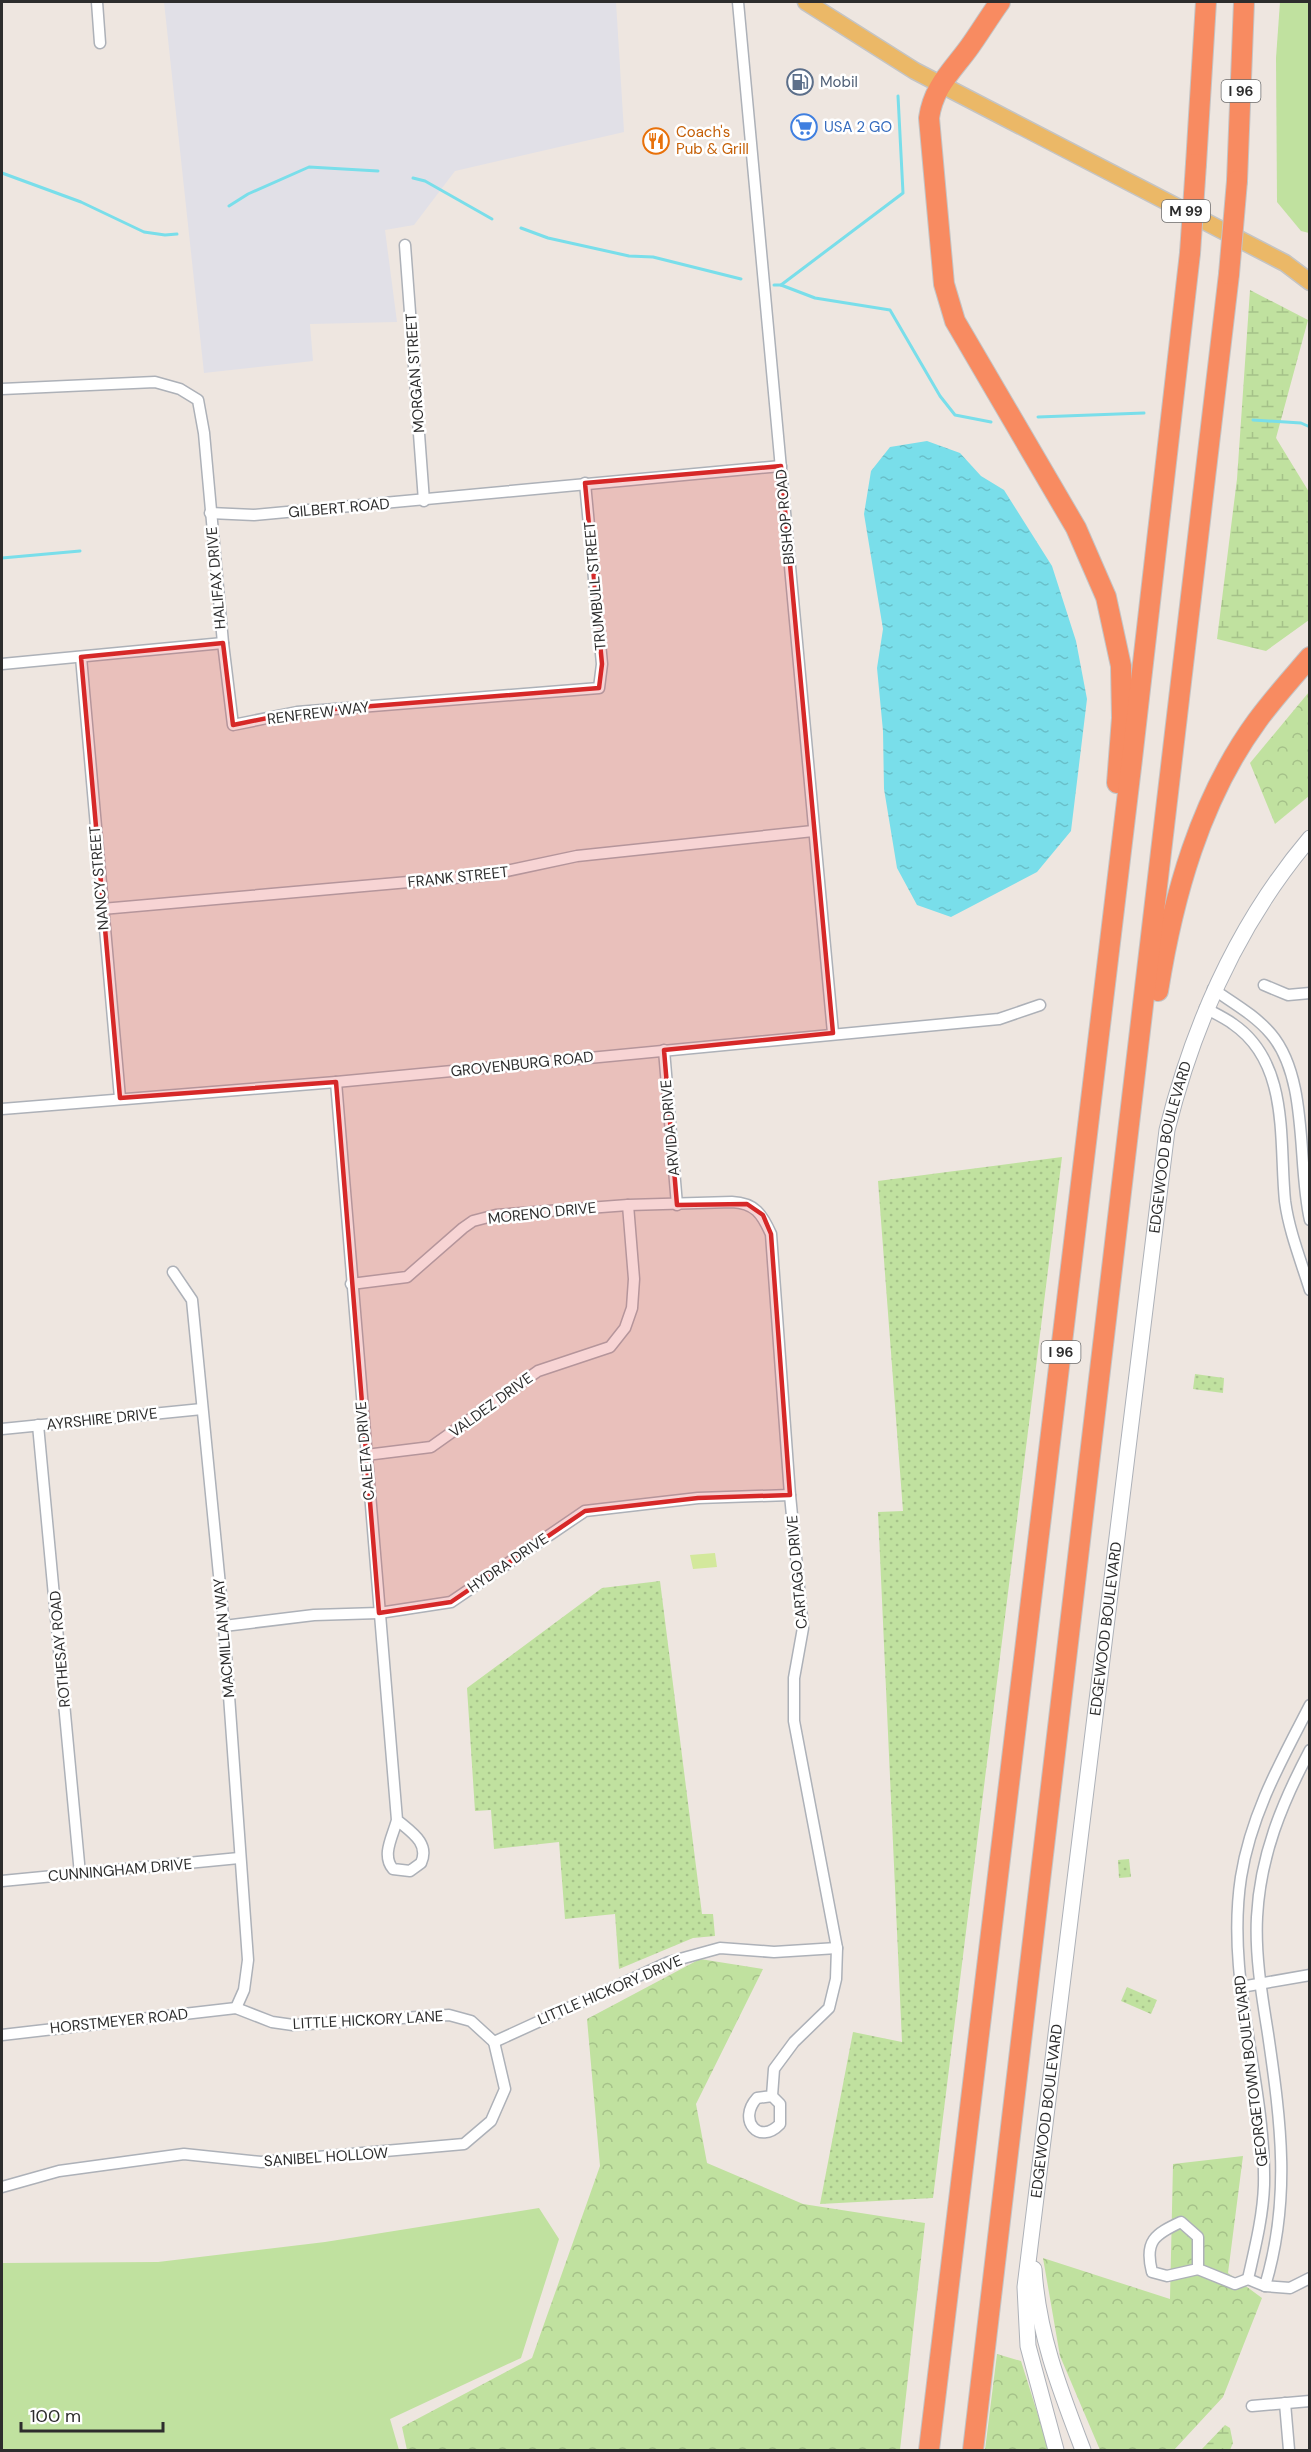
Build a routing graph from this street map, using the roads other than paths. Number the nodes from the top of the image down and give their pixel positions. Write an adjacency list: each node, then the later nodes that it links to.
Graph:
1 (97, 2): 7 (street)
2 (738, 2): 12 (street, BISHOP ROAD)
3 (806, 2): 8 (main road, M 99)
4 (1000, 2): 8 (highway)
5 (1206, 2): 24 (highway, I 96, bridge)
6 (1244, 2): 42 (highway, I 96, bridge)
7 (100, 43)
8 (939, 84): 10 (main road, M 99); 24 (highway)
9 (405, 245): 14 (street, MORGAN STREET)
10 (1310, 282)
11 (2, 389): 15 (street)
12 (781, 466): 13 (street, GILBERT ROAD); 21 (street, BISHOP ROAD)
13 (585, 483): 14 (street, GILBERT ROAD); 20 (street, TRUMBULL STREET)
14 (424, 501): 15 (street, GILBERT ROAD)
15 (210, 513): 16 (street, HALIFAX DRIVE)
16 (223, 643): 17 (street); 20 (street, RENFREW WAY)
17 (81, 657): 19 (street); 23 (street, NANCY STREET)
18 (1310, 657): 42 (highway)
19 (2, 664)
20 (599, 688)
21 (813, 831): 23 (street, FRANK STREET); 30 (street, BISHOP ROAD)
22 (1310, 838): 26 (street, EDGEWOOD BOULEVARD)
23 (102, 909): 33 (street, NANCY STREET)
24 (1113, 921): 75 (highway, I 96)
25 (1264, 985): 27 (street)
26 (1213, 989): 29 (street, EDGEWOOD BOULEVARD); 38 (street)
27 (1310, 993)
28 (1040, 1005): 30 (street, GROVENBURG ROAD)
29 (1205, 1008): 41 (street); 67 (street, EDGEWOOD BOULEVARD)
30 (833, 1033): 31 (street, GROVENBURG ROAD)
31 (664, 1050): 32 (street, GROVENBURG ROAD); 36 (street, ARVIDA DRIVE)
32 (336, 1082): 33 (street, GROVENBURG ROAD); 40 (street, CALETA DRIVE)
33 (120, 1098): 34 (street, GROVENBURG ROAD)
34 (2, 1109)
35 (628, 1205): 36 (street, MORENO DRIVE); 40 (street, MORENO DRIVE); 46 (street, VALDEZ DRIVE)
36 (677, 1205): 37 (street, MORENO DRIVE)
37 (754, 1207): 47 (street, CARTAGO DRIVE)
38 (1310, 1220)
39 (173, 1272): 43 (street, MACMILLAN WAY)
40 (351, 1284): 46 (street, CALETA DRIVE)
41 (1310, 1290)
42 (1107, 1308): 76 (highway, I 96)
43 (202, 1409): 44 (street, AYRSHIRE DRIVE); 49 (street, MACMILLAN WAY)
44 (38, 1425): 45 (street, AYRSHIRE DRIVE); 54 (street, ROTHESAY ROAD)
45 (2, 1429)
46 (366, 1455): 48 (street, CALETA DRIVE)
47 (790, 1495): 48 (street, HYDRA DRIVE); 56 (street, CARTAGO DRIVE)
48 (379, 1613): 49 (street, HYDRA DRIVE); 52 (street, CALETA DRIVE)
49 (224, 1626): 53 (street, MACMILLAN WAY)
50 (1310, 1705): 59 (street, GEORGETOWN BOULEVARD)
51 (1310, 1749): 58 (street, GEORGETOWN BOULEVARD)
52 (397, 1820): 52 (street, CALETA DRIVE)
53 (239, 1858): 54 (street, CUNNINGHAM DRIVE); 60 (street, MACMILLAN WAY)
54 (80, 1874): 55 (street, CUNNINGHAM DRIVE)
55 (2, 1881)
56 (837, 1948): 62 (street, LITTLE HICKORY DRIVE); 63 (street, CARTAGO DRIVE)
57 (1310, 1975): 58 (street)
58 (1260, 1982): 59 (street); 65 (street, GEORGETOWN BOULEVARD)
59 (1241, 1987): 64 (street, GEORGETOWN BOULEVARD)
60 (236, 2008): 61 (street, HORSTMEYER ROAD); 62 (street, LITTLE HICKORY LANE)
61 (2, 2035)
62 (494, 2042): 66 (street, SANIBEL HOLLOW)
63 (772, 2097)
64 (1264, 2186): 65 (street); 70 (street, GEORGETOWN BOULEVARD)
65 (1283, 2186): 71 (street, GEORGETOWN BOULEVARD)
66 (2, 2187)
67 (1032, 2242): 77 (street, EDGEWOOD BOULEVARD); 78 (street)
68 (1198, 2269): 68 (street); 70 (street)
69 (1310, 2278): 71 (street)
70 (1248, 2279): 71 (street)
71 (1265, 2286)
72 (1310, 2401): 73 (street)
73 (1285, 2403): 74 (street); 79 (street)
74 (1252, 2406)
75 (929, 2451)
76 (973, 2451)
77 (1056, 2451)
78 (1083, 2451)
79 (1289, 2451)

